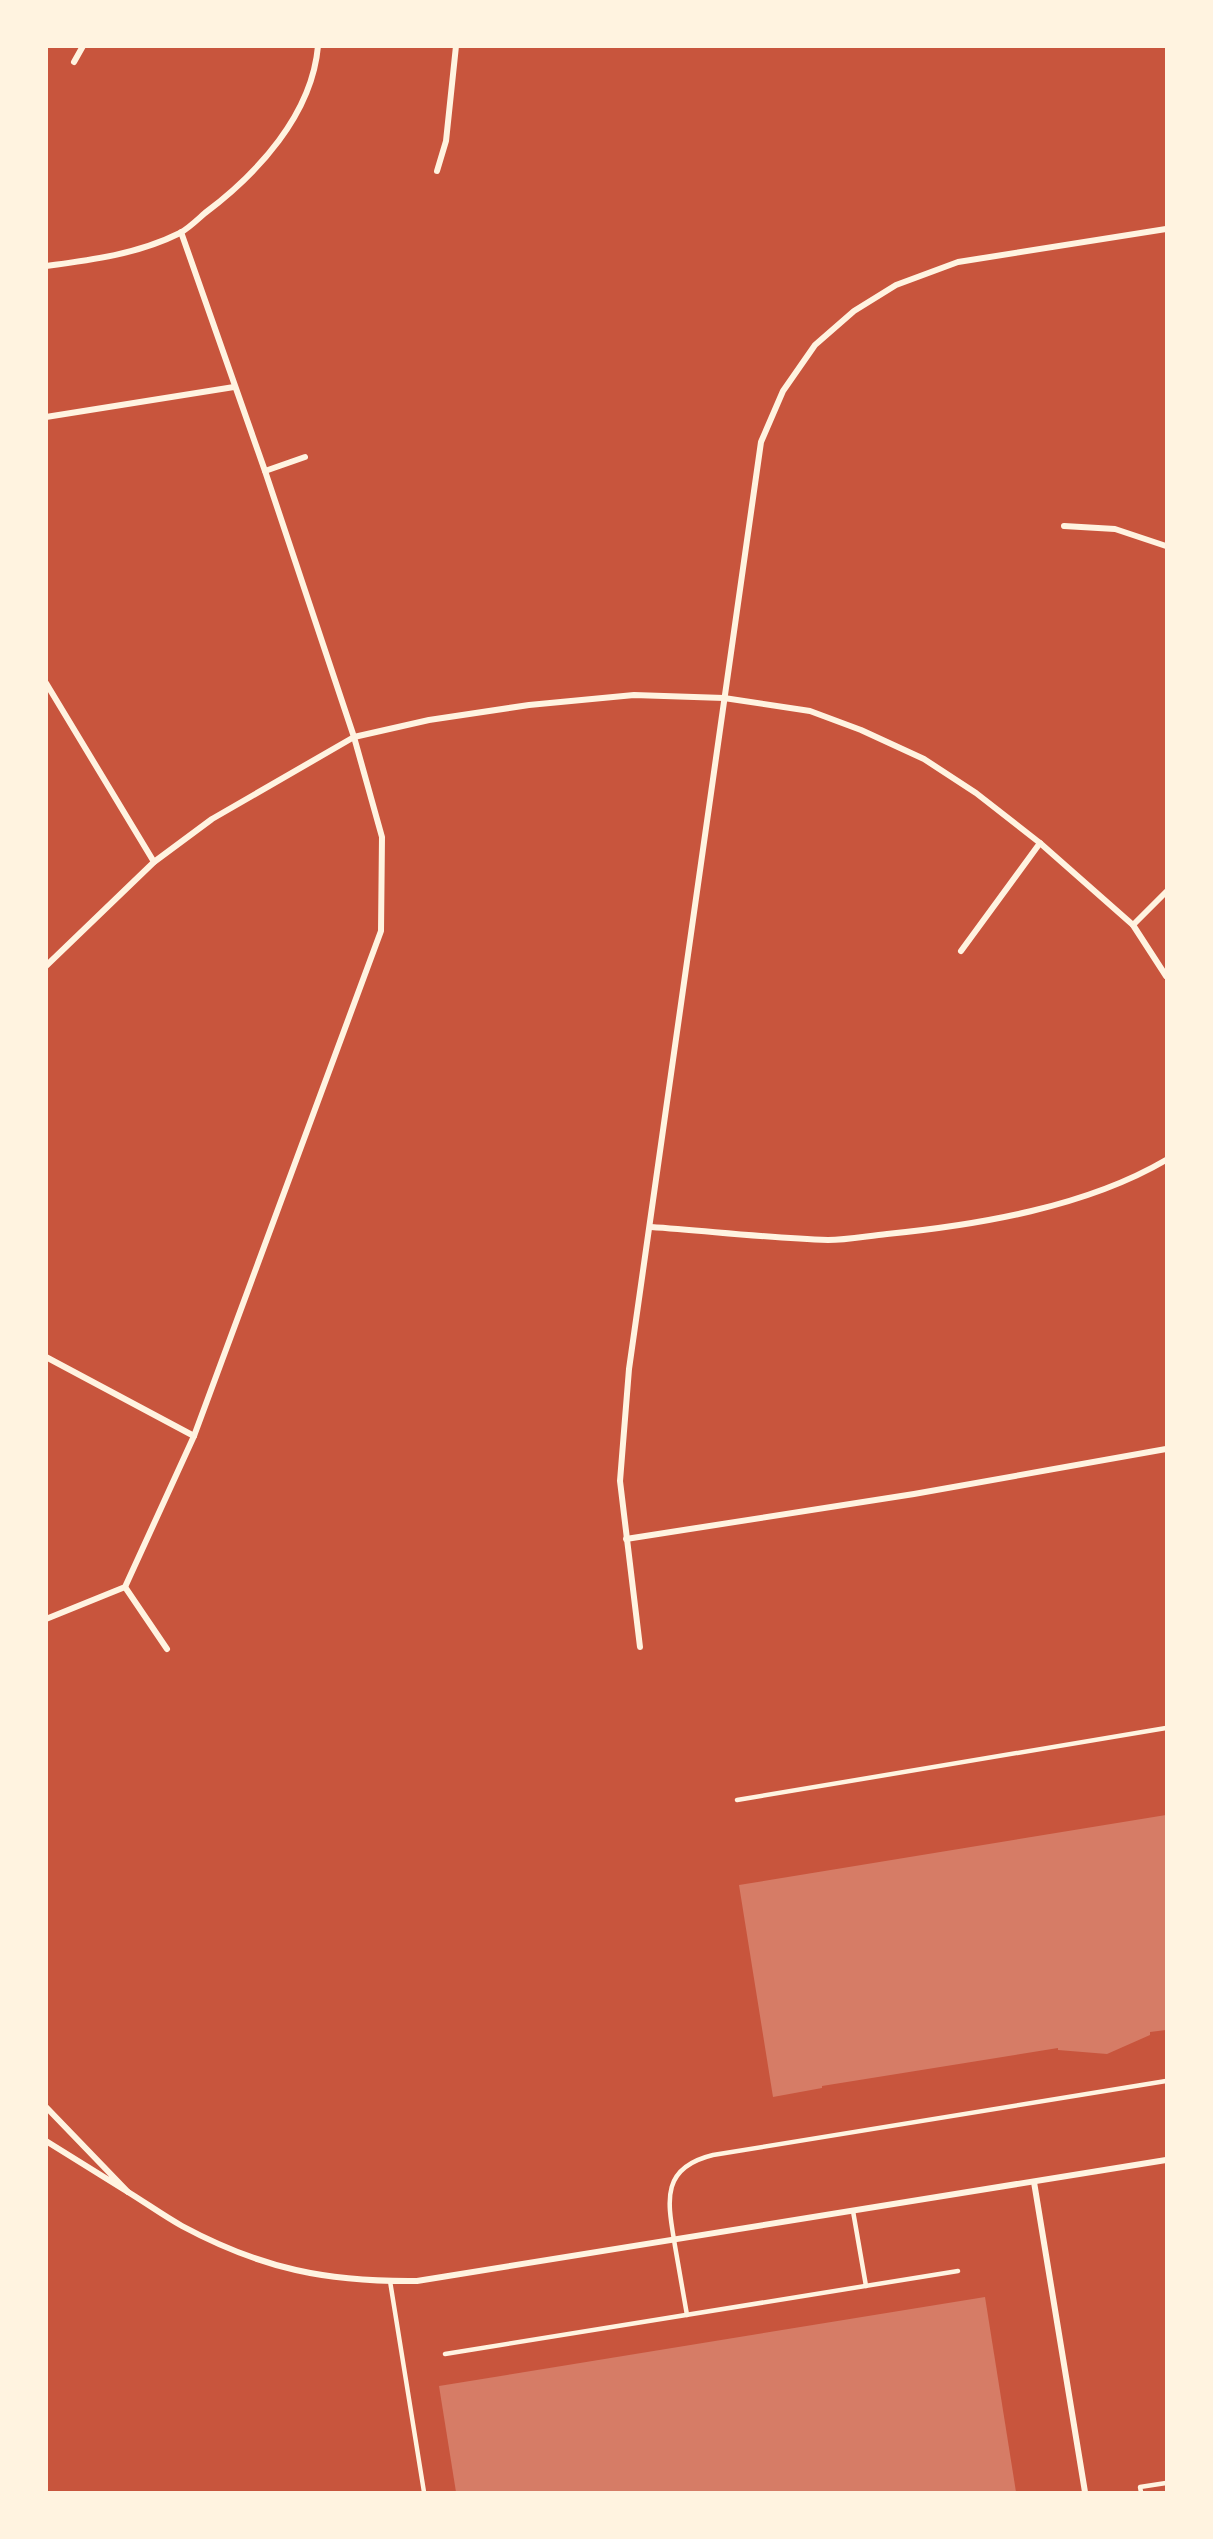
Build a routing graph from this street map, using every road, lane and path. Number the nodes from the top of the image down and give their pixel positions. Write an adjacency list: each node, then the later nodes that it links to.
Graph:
1 (83, 46): 4 (street)
2 (318, 46): 7 (street)
3 (456, 46): 5 (street)
4 (74, 62)
5 (437, 171)
6 (1167, 229): 16 (street)
7 (181, 232): 8 (street); 9 (street)
8 (46, 266)
9 (234, 387): 10 (street); 12 (street)
10 (46, 417)
11 (305, 457): 12 (street)
12 (265, 471): 17 (street)
13 (1064, 526): 14 (street)
14 (1167, 546)
15 (46, 683): 19 (street)
16 (724, 698): 17 (street); 18 (street); 26 (street)
17 (354, 737): 19 (street); 28 (street)
18 (1040, 843): 21 (street); 22 (street)
19 (154, 862): 23 (street)
20 (1167, 892): 21 (street)
21 (1133, 925): 24 (street)
22 (961, 951)
23 (46, 966)
24 (1167, 976)
25 (1167, 1160): 26 (street)
26 (651, 1227): 30 (street)
27 (46, 1357): 28 (street)
28 (194, 1436): 31 (street)
29 (1167, 1449): 30 (street)
30 (626, 1539): 33 (street)
31 (125, 1587): 32 (street); 34 (street)
32 (46, 1619)
33 (640, 1647)
34 (167, 1649)
35 (1167, 1728): 36 (lane)
36 (737, 1800)
37 (1167, 2081): 44 (lane)
38 (46, 2107): 42 (street)
39 (46, 2141): 42 (street)
40 (1167, 2160): 41 (street)
41 (1034, 2182): 43 (street); 52 (street)
42 (128, 2192): 46 (street)
43 (853, 2211): 44 (street); 47 (lane)
44 (674, 2240): 46 (street); 48 (lane)
45 (958, 2271): 47 (lane)
46 (390, 2281): 51 (lane)
47 (866, 2286): 48 (lane)
48 (687, 2314): 49 (lane)
49 (445, 2354)
50 (1167, 2483): 53 (lane)
51 (424, 2493)
52 (1084, 2493)
53 (1141, 2493)

